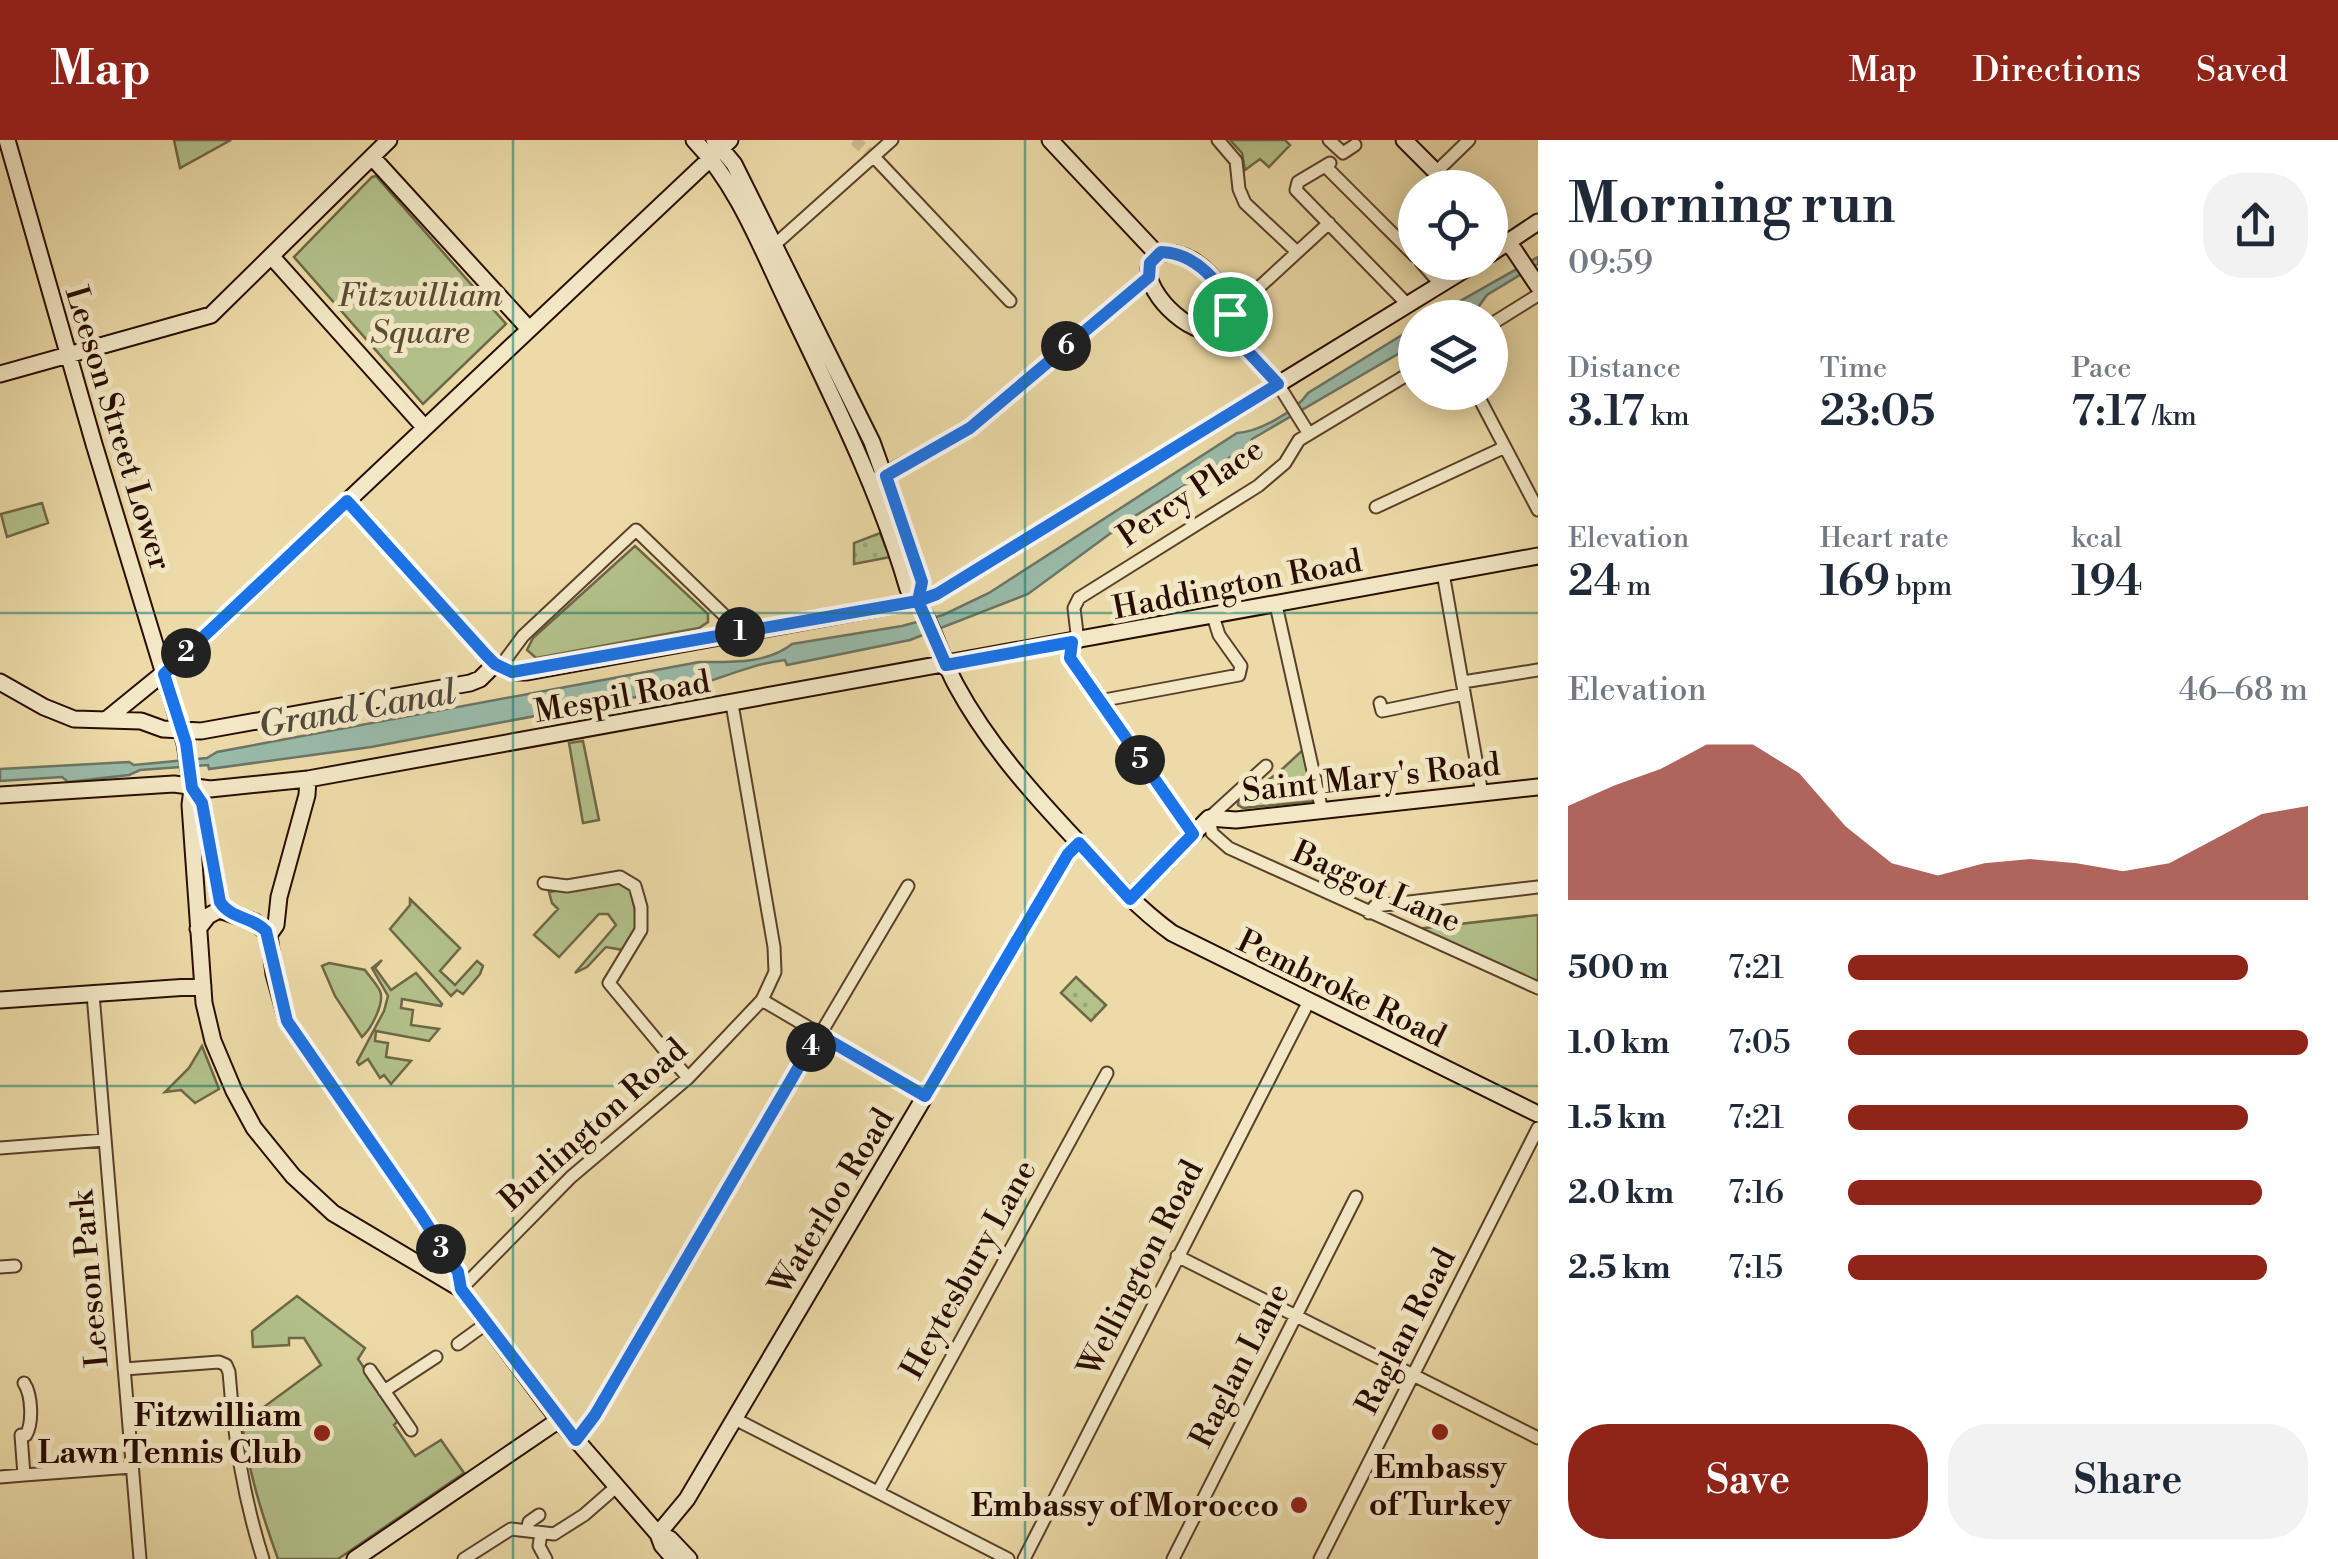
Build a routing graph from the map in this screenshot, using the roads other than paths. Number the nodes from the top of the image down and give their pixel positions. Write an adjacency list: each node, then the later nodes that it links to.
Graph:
1 (7, 140): 37 (main road, Leeson Street Lower)
2 (389, 140): 12 (main road)
3 (694, 140): 10 (main road, Pembroke Road)
4 (892, 140): 13 (street)
5 (1050, 140): 22 (main road)
6 (1218, 140): 21 (street)
7 (1328, 140): 11 (street)
8 (1404, 140): 14 (main road)
9 (1469, 140): 15 (street)
10 (719, 146): 20 (main road, Pembroke Road); 36 (main road)
11 (1355, 146)
12 (372, 157): 23 (main road); 36 (main road)
13 (875, 158): 20 (street); 32 (street)
14 (1434, 170)
15 (1438, 170)
16 (1538, 222): 19 (main road)
17 (1329, 223): 18 (street); 21 (street); 30 (street)
18 (1398, 238)
19 (1508, 243): 27 (main road)
20 (770, 249): 45 (main road, Pembroke Road)
21 (1298, 252): 35 (street)
22 (1158, 254): 24 (main road); 35 (main road)
23 (272, 257): 37 (main road); 42 (main road)
24 (1149, 277): 35 (main road); 45 (street)
25 (1437, 280): 28 (street)
26 (1449, 280): 28 (main road)
27 (1536, 282)
28 (1441, 285): 31 (main road)
29 (1538, 296): 34 (street)
30 (1403, 300)
31 (1416, 300)
32 (1010, 301)
33 (1398, 311): 40 (main road)
34 (1508, 314)
35 (1228, 321): 40 (main road)
36 (530, 329): 42 (main road)
37 (68, 355): 38 (main road); 59 (main road, Leeson Street Lower)
38 (0, 374)
39 (1398, 380): 43 (street, Percy Place)
40 (1278, 384): 43 (street); 52 (main road)
41 (1485, 410): 44 (street)
42 (425, 428): 46 (main road)
43 (1309, 434): 55 (street, Percy Place)
44 (1503, 448): 47 (street); 48 (street)
45 (879, 478): 52 (main road, Pembroke Road)
46 (347, 501): 57 (street); 59 (main road)
47 (1376, 506)
48 (1538, 510)
49 (1538, 556): 50 (main road, Haddington Road)
50 (1443, 573): 51 (main road, Haddington Road); 61 (street)
51 (1276, 604): 53 (main road, Haddington Road); 75 (street)
52 (920, 607): 54 (main road); 56 (main road, Pembroke Road)
53 (1213, 616): 55 (main road, Haddington Road); 62 (street)
54 (735, 633): 57 (main road); 57 (street)
55 (1075, 642): 56 (main road, Haddington Road); 62 (street)
56 (946, 665): 63 (main road, Mespil Road); 78 (main road, Pembroke Road)
57 (497, 666): 68 (main road)
58 (1538, 670): 61 (street)
59 (164, 674): 65 (main road); 68 (main road, Leeson Street Lower)
60 (0, 682): 66 (main road)
61 (1464, 688): 64 (street); 73 (street)
62 (1099, 701): 77 (street)
63 (732, 704): 70 (main road, Mespil Road); 93 (street, Burlington Road)
64 (1380, 704)
65 (125, 706): 66 (main road); 67 (main road)
66 (107, 719): 67 (main road)
67 (141, 721): 68 (main road)
68 (184, 740): 71 (main road, Leeson Street Lower)
69 (1266, 766): 76 (street)
70 (308, 779): 71 (main road, Mespil Road); 82 (main road)
71 (191, 782): 74 (main road, Mespil Road); 84 (main road); 87 (main road)
72 (1538, 787): 73 (main road, Saint Mary's Road)
73 (1482, 794): 75 (main road, Saint Mary's Road)
74 (0, 795)
75 (1322, 811): 76 (main road, Saint Mary's Road)
76 (1209, 818): 77 (main road); 85 (street, Baggot Lane)
77 (1189, 829): 83 (main road)
78 (1079, 843): 83 (main road, Pembroke Road); 98 (main road, Waterloo Road)
79 (550, 885): 97 (street)
80 (908, 886): 95 (street)
81 (1538, 887): 85 (street)
82 (279, 897): 86 (main road); 88 (main road)
83 (1130, 899): 94 (main road, Pembroke Road)
84 (229, 912): 86 (main road); 87 (main road)
85 (1368, 913): 90 (street, Baggot Lane)
86 (254, 922): 88 (main road)
87 (198, 929): 89 (main road)
88 (269, 936): 104 (main road)
89 (203, 986): 91 (main road); 108 (main road)
90 (1538, 988)
91 (93, 994): 92 (main road); 101 (street, Leeson Park)
92 (0, 1000)
93 (762, 1000): 95 (street); 97 (street, Burlington Road)
94 (1308, 1003): 99 (main road, Pembroke Road); 105 (street, Wellington Road)
95 (818, 1034): 98 (street); 123 (street)
96 (1106, 1073): 128 (street, Heytesbury Lane)
97 (688, 1078): 109 (street, Burlington Road)
98 (925, 1096): 119 (main road, Waterloo Road)
99 (1538, 1114)
100 (1538, 1128): 116 (street, Raglan Road)
101 (104, 1140): 102 (street); 114 (street, Leeson Park)
102 (0, 1148)
103 (1356, 1197): 110 (street, Raglan Lane)
104 (441, 1248): 108 (main road); 109 (main road)
105 (1177, 1256): 110 (street); 142 (street, Wellington Road)
106 (16, 1266): 107 (street)
107 (0, 1267)
108 (426, 1268): 109 (main road)
109 (461, 1289): 111 (main road)
110 (1295, 1316): 116 (street); 143 (street, Raglan Lane)
111 (487, 1323): 112 (street); 120 (main road)
112 (458, 1344)
113 (436, 1357): 118 (street)
114 (124, 1369): 124 (street, Leeson Park); 135 (street)
115 (370, 1370): 118 (street)
116 (1414, 1374): 122 (street); 144 (street, Raglan Road)
117 (24, 1383): 125 (street)
118 (384, 1391): 121 (street)
119 (735, 1419): 128 (street); 132 (main road, Waterloo Road)
120 (559, 1420): 123 (main road); 136 (main road)
121 (410, 1430)
122 (1538, 1438)
123 (576, 1440): 127 (main road)
124 (132, 1467): 125 (street); 134 (street, Leeson Park)
125 (24, 1475): 126 (street)
126 (0, 1477)
127 (616, 1487): 131 (street); 132 (main road)
128 (878, 1492): 141 (street)
129 (539, 1515): 130 (street)
130 (527, 1531): 131 (street); 133 (street)
131 (541, 1534): 138 (street)
132 (658, 1534): 139 (main road); 140 (main road)
133 (482, 1554): 137 (street)
134 (140, 1559)
135 (263, 1559)
136 (355, 1559)
137 (464, 1559)
138 (546, 1559)
139 (674, 1559)
140 (690, 1559)
141 (1008, 1559)
142 (1024, 1559)
143 (1173, 1559)
144 (1320, 1559)

